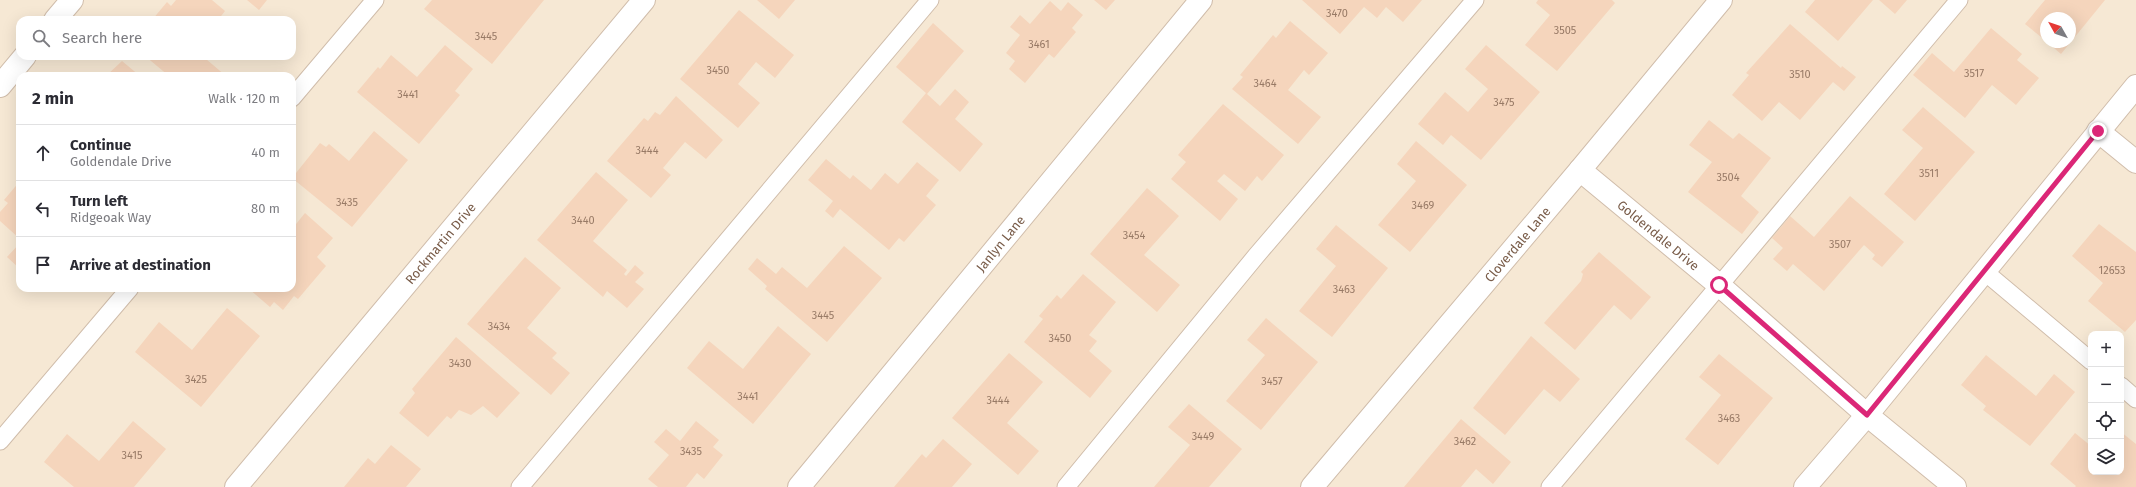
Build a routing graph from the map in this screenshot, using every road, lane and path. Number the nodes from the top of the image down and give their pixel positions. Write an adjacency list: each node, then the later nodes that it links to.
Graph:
1 (72, 0): 9 (street)
2 (375, 0): 13 (lane)
3 (644, 0): 25 (street, Rockmartin Drive)
4 (930, 0): 26 (lane)
5 (1201, 0): 27 (street, Janlyn Lane)
6 (1475, 0): 28 (lane)
7 (1721, 0): 16 (street, Cloverdale Lane)
8 (1959, 0): 18 (lane)
9 (58, 16)
10 (22, 60): 11 (street)
11 (0, 86)
12 (2136, 86): 14 (street)
13 (296, 93)
14 (2098, 131): 15 (street); 17 (street)
15 (2136, 162)
16 (1580, 170): 18 (street, Goldendale Drive); 29 (street, Cloverdale Lane)
17 (1985, 272): 20 (lane); 23 (street)
18 (1719, 285): 23 (street, Goldendale Drive); 30 (lane)
19 (127, 292): 24 (lane)
20 (2088, 358)
21 (2124, 389): 22 (lane)
22 (2136, 399)
23 (1867, 415): 31 (street); 32 (street, Goldendale Drive)
24 (0, 441)
25 (236, 487)
26 (520, 487)
27 (798, 487)
28 (1066, 487)
29 (1312, 487)
30 (1550, 487)
31 (1805, 487)
32 (1955, 487)

